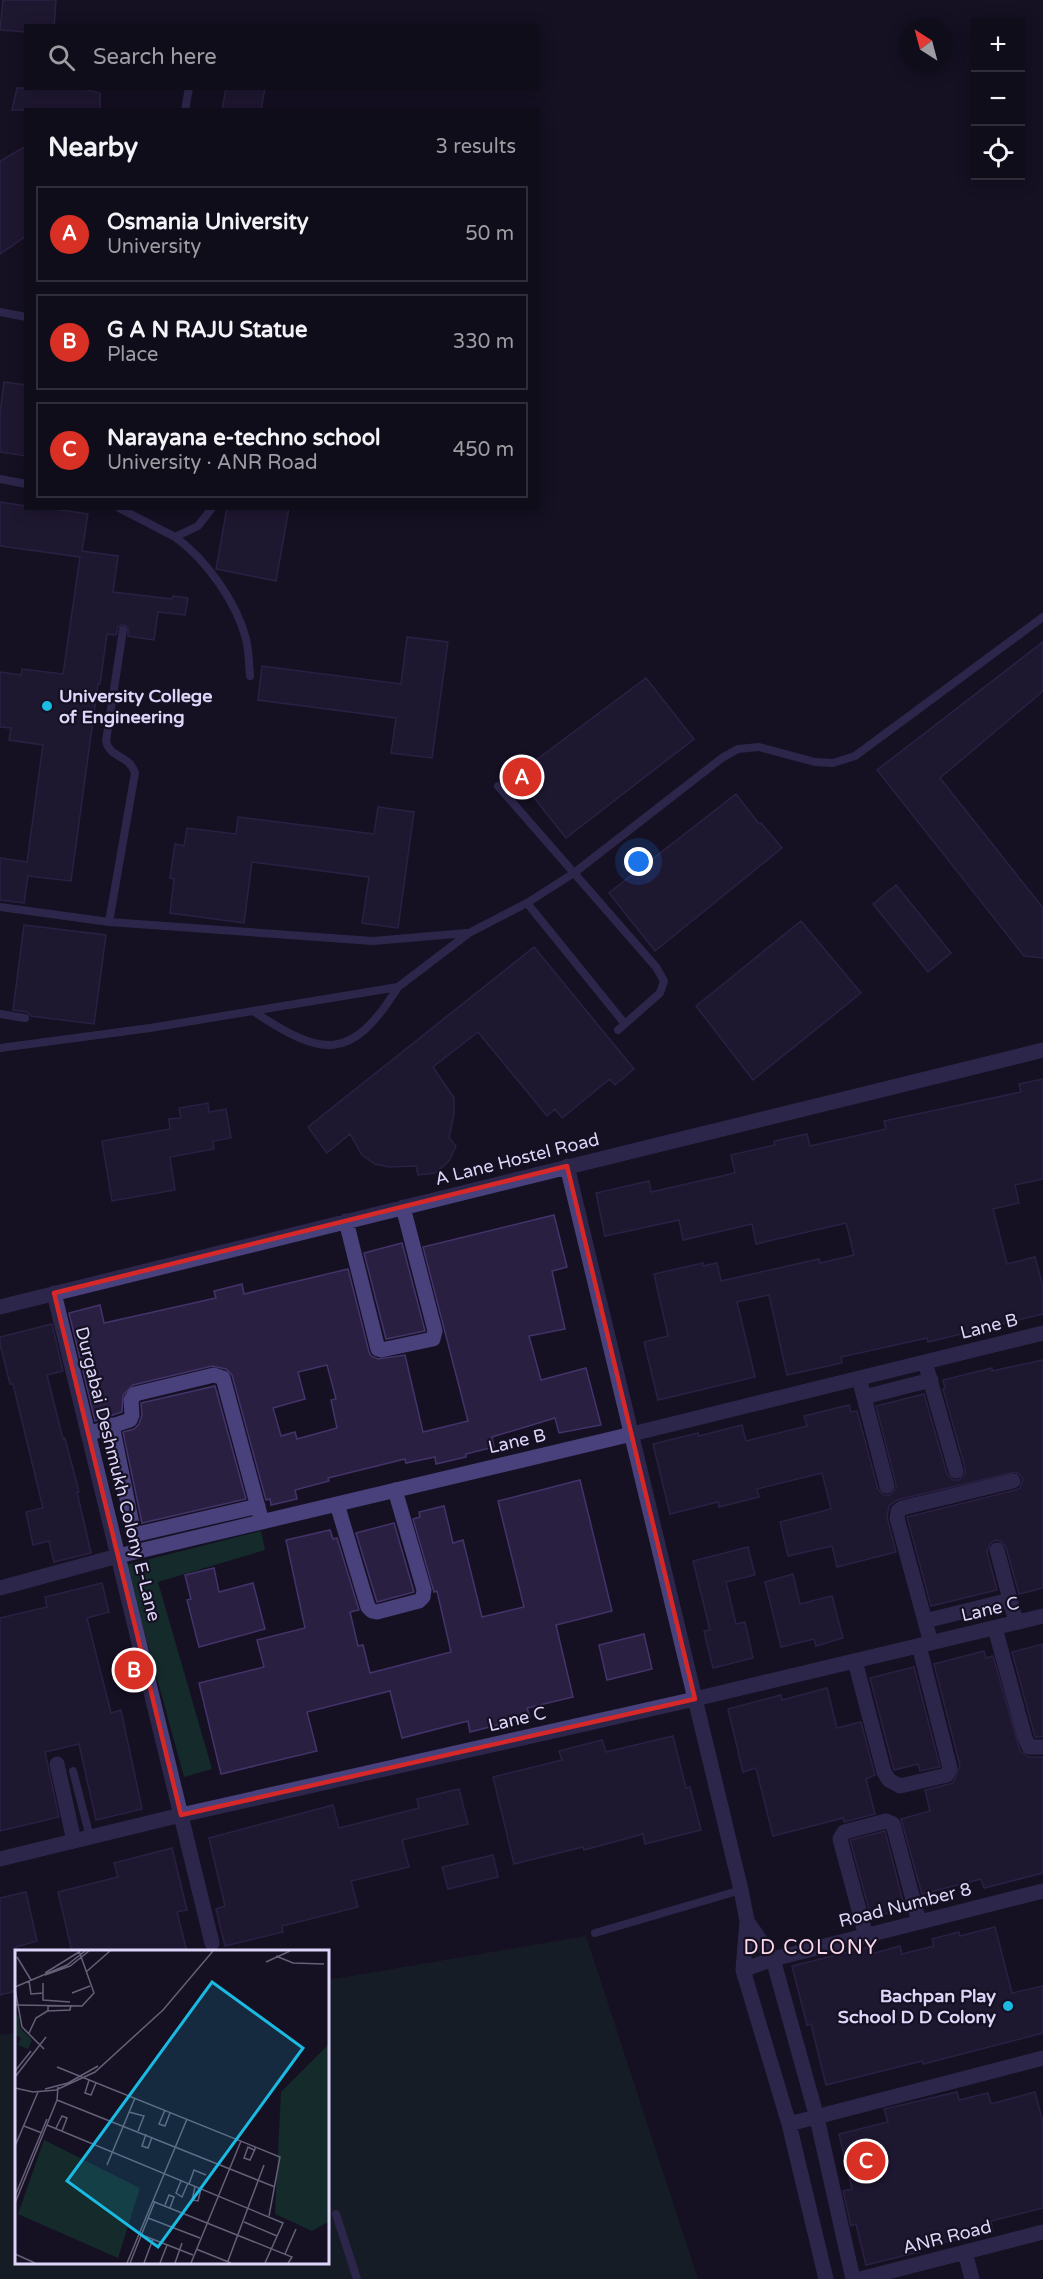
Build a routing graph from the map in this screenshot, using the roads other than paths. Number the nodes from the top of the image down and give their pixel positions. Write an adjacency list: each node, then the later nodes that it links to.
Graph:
1 (189, 90): 2 (lane)
2 (185, 108)
3 (0, 312): 4 (lane)
4 (24, 317)
5 (0, 479): 6 (lane)
6 (24, 484)
7 (123, 510): 9 (lane)
8 (210, 510): 9 (lane)
9 (176, 537): 12 (lane)
10 (1043, 617): 14 (lane)
11 (123, 630): 17 (lane)
12 (250, 676)
13 (498, 786): 14 (lane)
14 (574, 873): 15 (lane); 15 (lane)
15 (526, 903): 18 (lane)
16 (0, 907): 17 (lane)
17 (109, 922): 18 (lane)
18 (469, 933): 19 (lane)
19 (398, 987): 20 (lane); 20 (lane)
20 (253, 1011): 23 (lane)
21 (0, 1014): 22 (lane)
22 (25, 1018)
23 (0, 1048)
24 (1043, 1050): 25 (street, A Lane Hostel Road)
25 (567, 1166): 26 (street, A Lane Hostel Road); 37 (street)
26 (403, 1207): 27 (street, A Lane Hostel Road); 27 (street)
27 (346, 1221): 28 (street, A Lane Hostel Road)
28 (54, 1293): 29 (street, A Lane Hostel Road); 36 (street, Durgabai Deshmukh Colony E-Lane)
29 (0, 1307)
30 (1043, 1333): 31 (street, Lane B)
31 (925, 1362): 32 (street, Lane B); 33 (street)
32 (859, 1378): 34 (street); 37 (street, Lane B)
33 (931, 1380): 34 (street); 38 (street)
34 (864, 1396): 40 (street)
35 (112, 1425): 36 (street); 43 (street); 43 (street)
36 (88, 1434): 46 (street, Durgabai Deshmukh Colony E-Lane)
37 (632, 1434): 41 (street, Lane B); 57 (street)
38 (956, 1471)
39 (1013, 1481): 51 (street)
40 (887, 1486)
41 (395, 1490): 42 (street, Lane B); 42 (street)
42 (338, 1504): 44 (street, Lane B)
43 (258, 1506): 44 (street)
44 (262, 1522): 46 (street, Lane B)
45 (997, 1550): 48 (street)
46 (118, 1556): 47 (street, Lane B); 61 (street, Durgabai Deshmukh Colony E-Lane)
47 (0, 1588)
48 (1010, 1600): 49 (street); 52 (street)
49 (969, 1610): 51 (street); 54 (street)
50 (1043, 1616): 52 (street, Lane C)
51 (925, 1620): 55 (street)
52 (1016, 1622): 53 (street, Lane C)
53 (995, 1628): 54 (street, Lane C); 58 (street)
54 (974, 1633): 55 (street, Lane C)
55 (925, 1644): 56 (street, Lane C); 56 (street)
56 (855, 1660): 57 (street, Lane C)
57 (695, 1699): 61 (street, Lane C); 65 (street)
58 (1043, 1747)
59 (57, 1764): 63 (street)
60 (73, 1770): 62 (lane)
61 (181, 1815): 62 (street, Lane C); 71 (street, Durgabai Deshmukh Colony E-Lane)
62 (90, 1837): 63 (street, Lane C)
63 (74, 1840): 64 (street, Lane C)
64 (0, 1859)
65 (741, 1890): 67 (street); 69 (lane)
66 (1043, 1891): 68 (street, Road Number 8)
67 (747, 1921): 72 (street); 73 (street)
68 (919, 1922): 70 (street, Road Number 8); 70 (street)
69 (595, 1933)
70 (866, 1935): 72 (street, Road Number 8)
71 (212, 1944)
72 (773, 1959): 73 (street, Road Number 8); 75 (street)
73 (743, 1970): 76 (street)
74 (1043, 2058): 75 (street)
75 (818, 2118): 76 (street); 82 (street)
76 (789, 2124): 81 (street)
77 (336, 2214): 80 (lane)
78 (1043, 2232): 79 (street, ANR Road)
79 (965, 2252): 83 (street, ANR Road); 84 (street)
80 (357, 2279)
81 (826, 2279)
82 (853, 2279)
83 (860, 2279)
84 (972, 2279)

